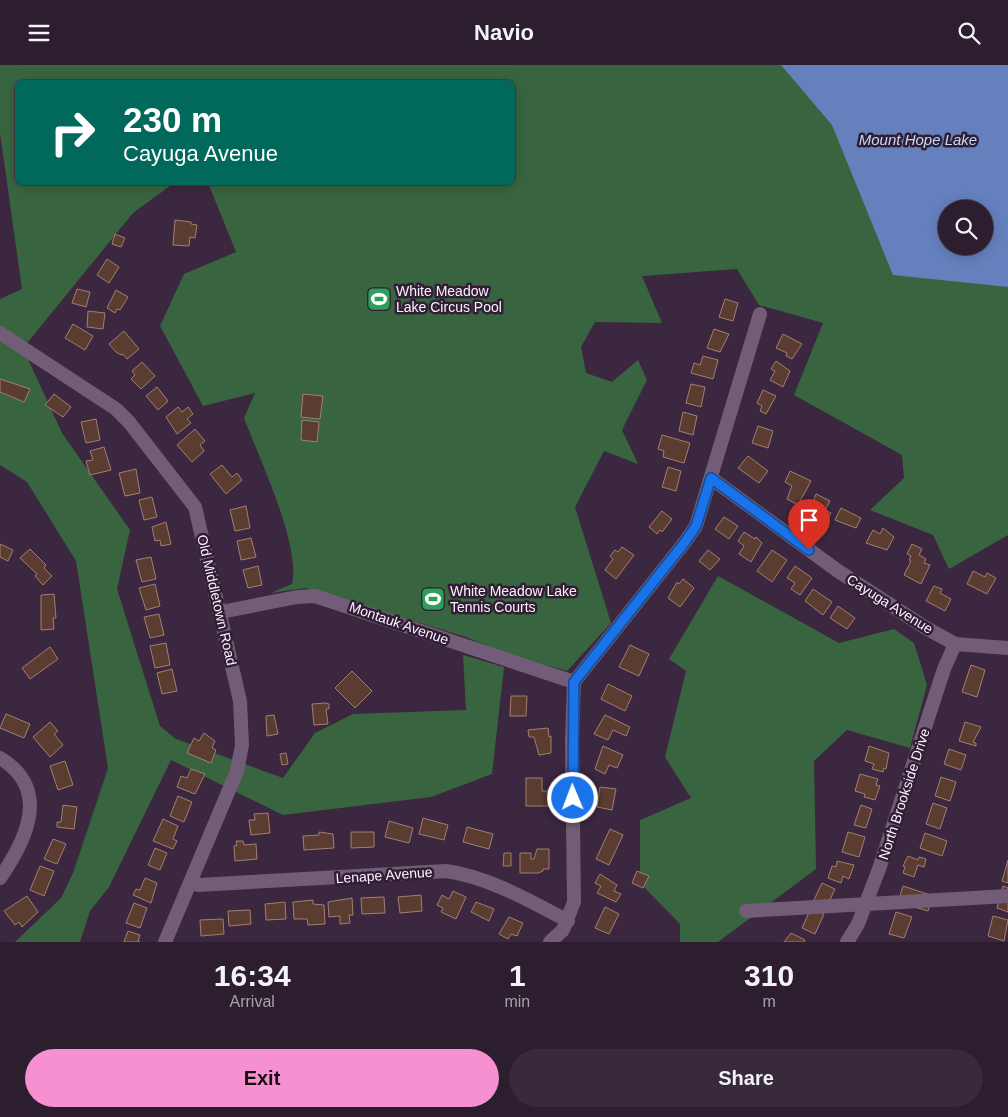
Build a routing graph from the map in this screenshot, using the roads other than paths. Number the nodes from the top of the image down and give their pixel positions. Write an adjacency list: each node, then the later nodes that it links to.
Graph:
1 (760, 314): 3 (street)
2 (0, 333): 4 (street, Old Middletown Road)
3 (711, 478): 5 (street, Cayuga Avenue); 7 (street)
4 (221, 612): 7 (street, Montauk Avenue); 10 (street, Old Middletown Road)
5 (955, 644): 6 (street, Cayuga Avenue); 12 (street, North Brookside Drive)
6 (1008, 648)
7 (574, 682): 14 (street)
8 (0, 758): 9 (street)
9 (0, 878)
10 (190, 882): 14 (street, Lenape Avenue); 15 (street, Old Middletown Road)
11 (1008, 896): 12 (street)
12 (866, 904): 13 (street); 17 (street, North Brookside Drive)
13 (746, 911)
14 (568, 921): 16 (street)
15 (165, 942)
16 (550, 942)
17 (847, 942)

